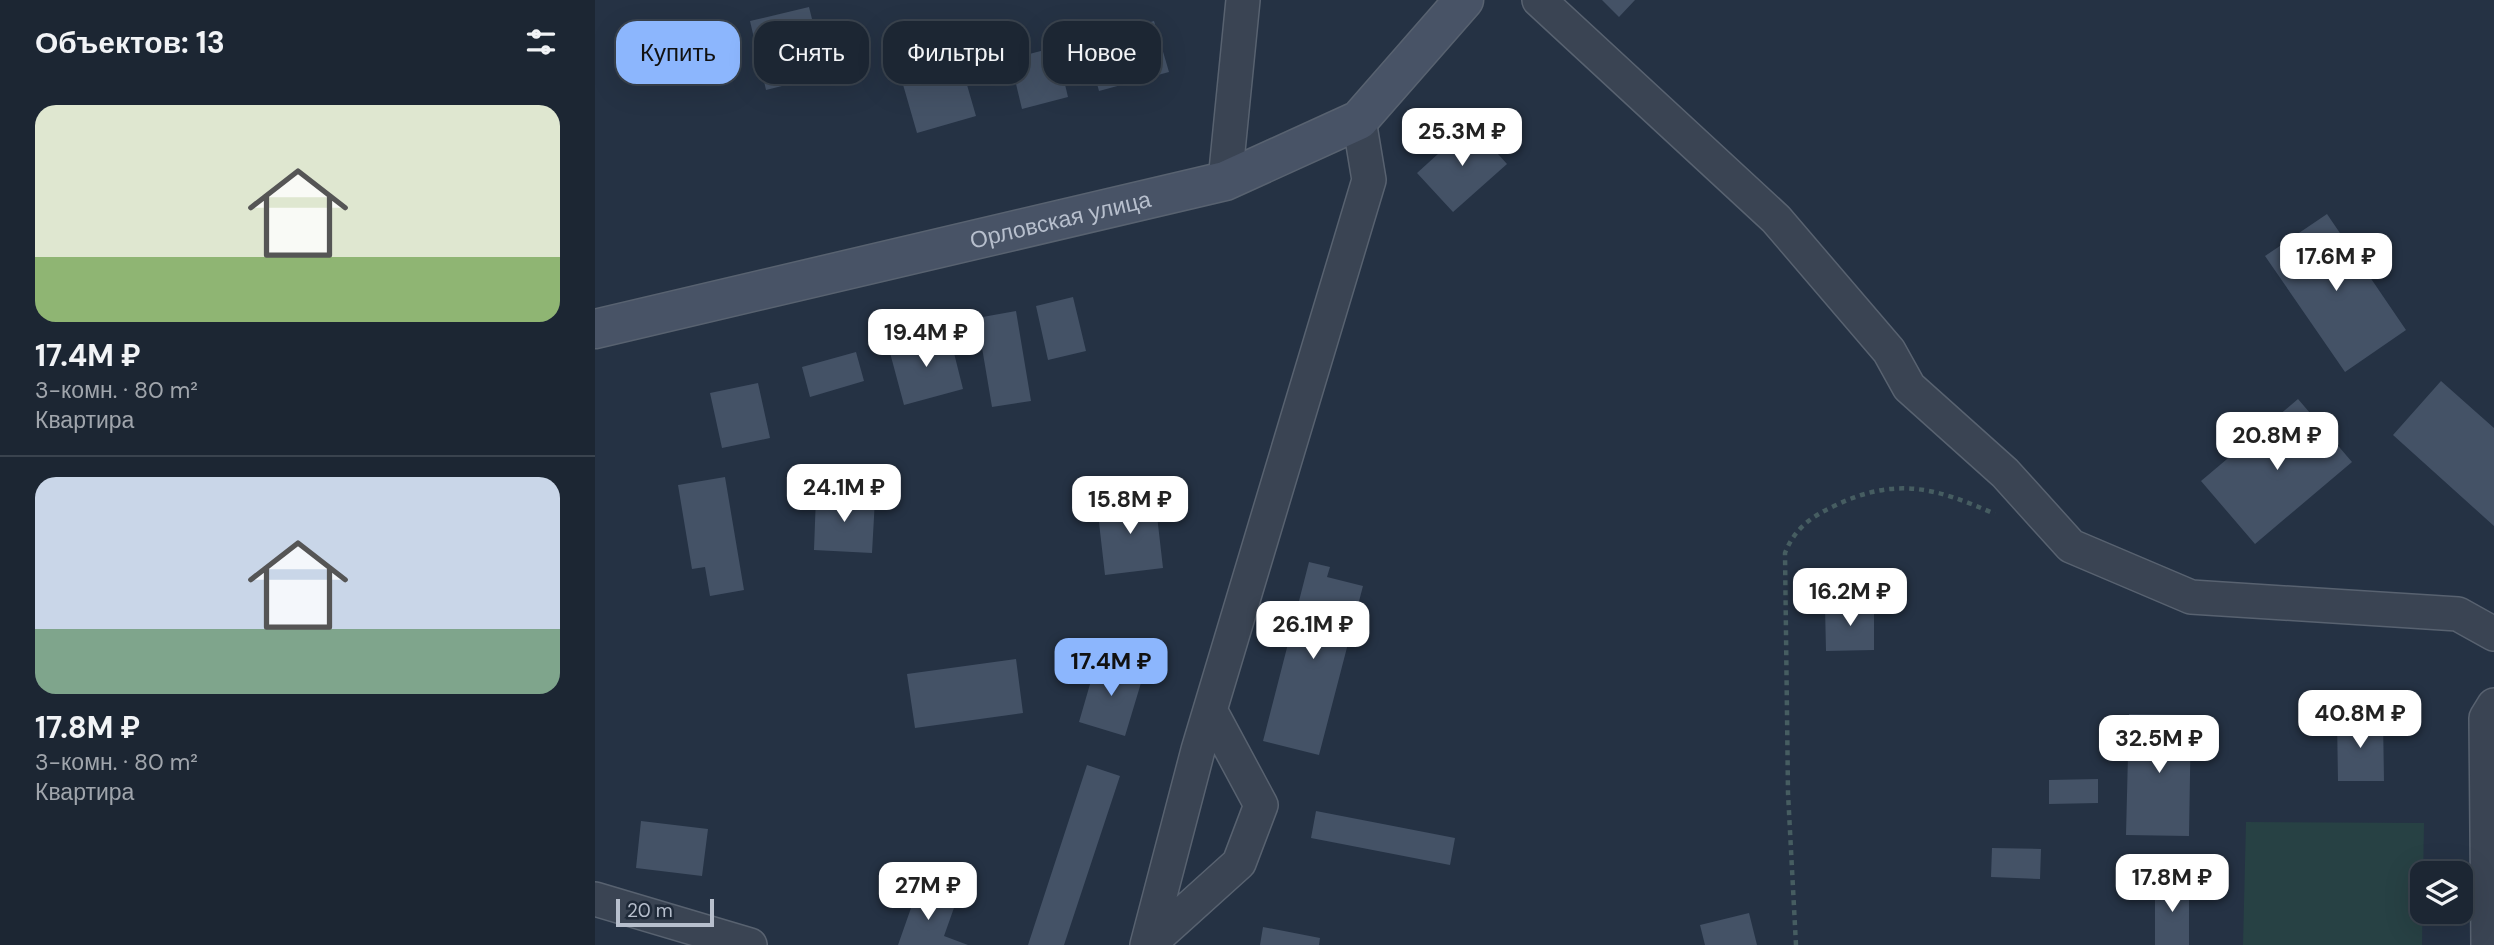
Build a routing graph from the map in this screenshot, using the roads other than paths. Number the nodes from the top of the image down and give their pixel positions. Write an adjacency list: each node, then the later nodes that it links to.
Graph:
1 (1243, 0): 5 (street)
2 (1464, 0): 4 (street, Орловская улица)
3 (1539, 0): 7 (street)
4 (1359, 120): 5 (street, Орловская улица); 9 (street)
5 (1225, 181): 6 (street, Орловская улица)
6 (595, 329)
7 (2494, 634)
8 (2494, 705): 13 (street)
9 (1210, 710): 12 (street); 12 (street)
10 (595, 899): 11 (street)
11 (750, 945)
12 (1148, 945)
13 (2488, 945)

